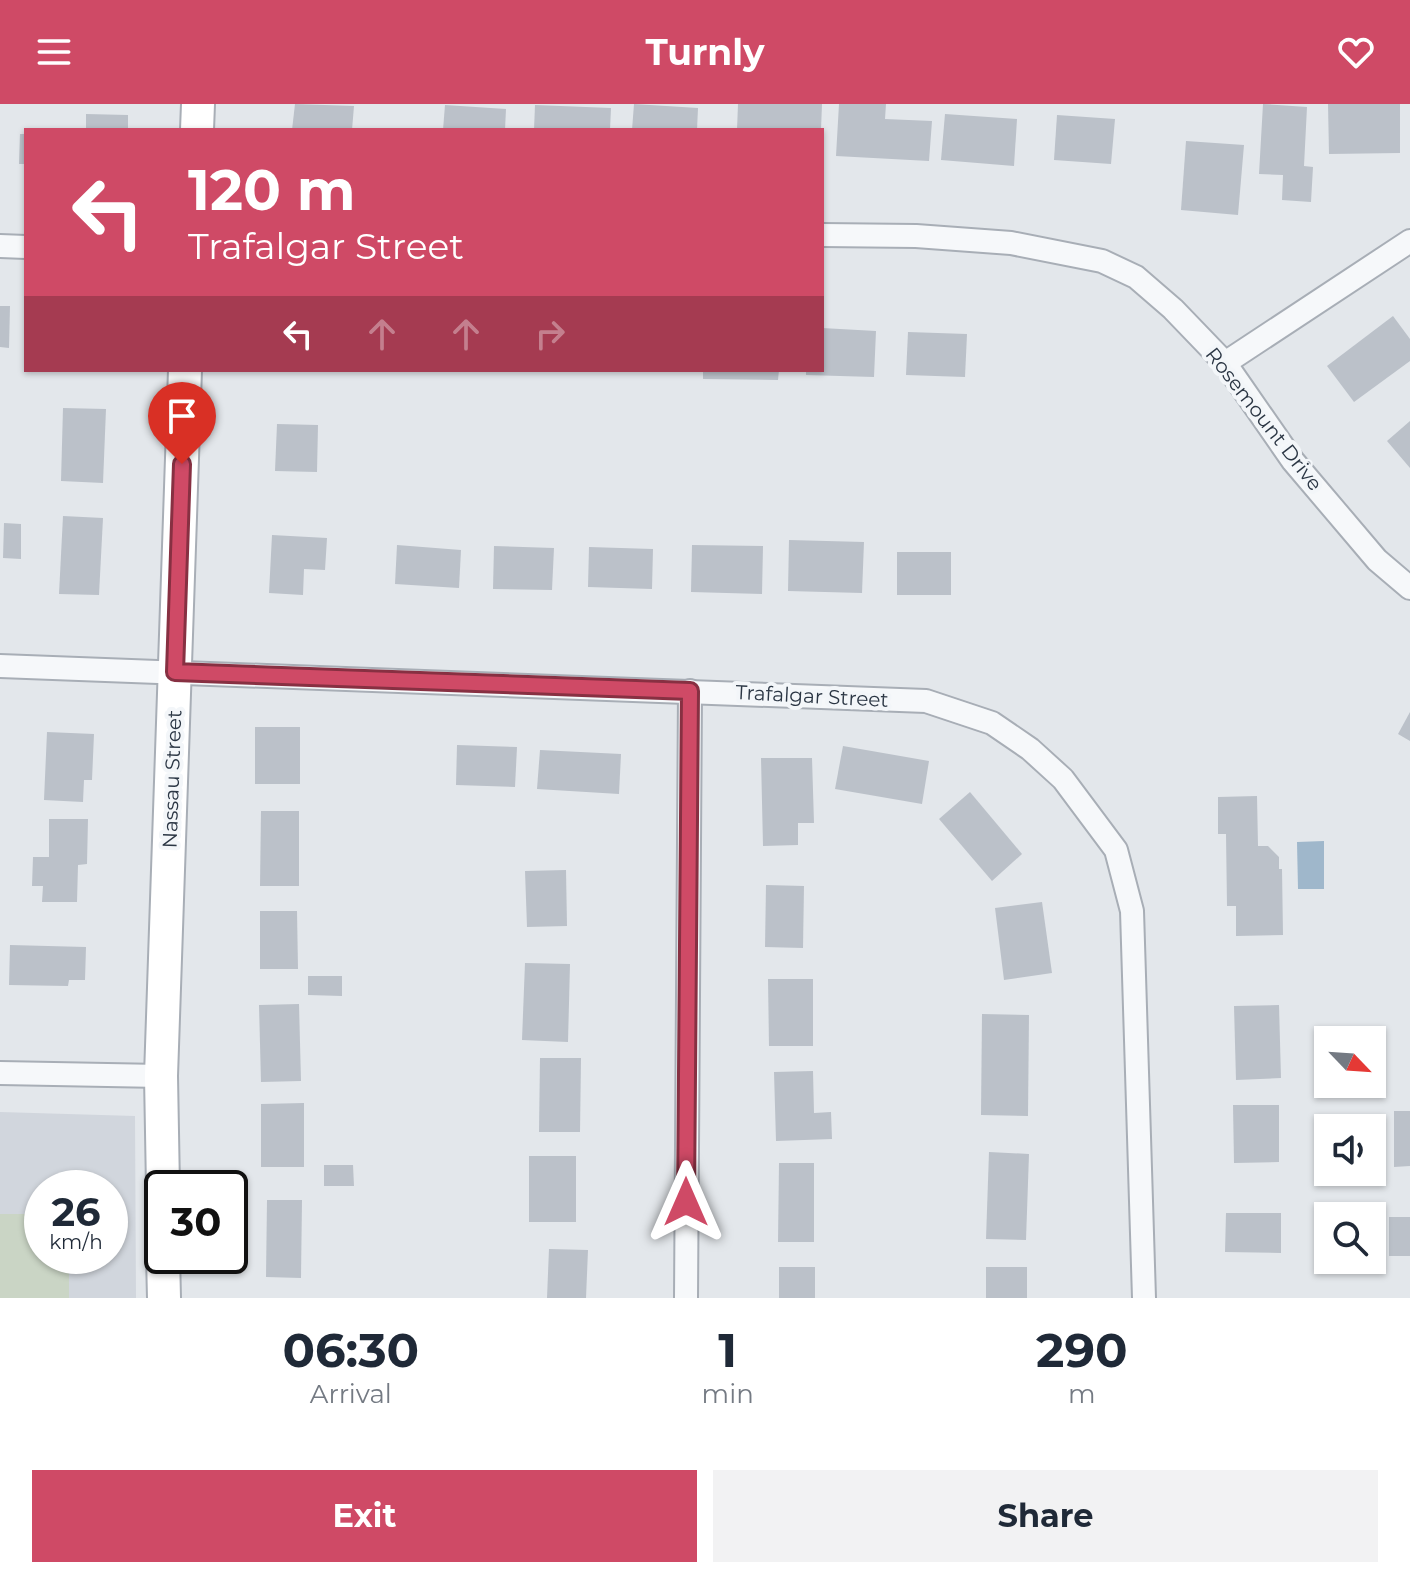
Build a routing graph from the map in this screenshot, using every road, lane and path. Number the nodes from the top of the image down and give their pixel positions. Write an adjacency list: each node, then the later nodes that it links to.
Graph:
1 (198, 104): 2 (street)
2 (197, 128)
3 (824, 235): 7 (street, Rosemount Drive)
4 (1410, 241): 7 (street)
5 (0, 246): 6 (street)
6 (24, 247)
7 (1225, 363): 9 (street, Rosemount Drive)
8 (185, 372): 11 (street, Nassau Street)
9 (1410, 588)
10 (0, 666): 11 (street, Trafalgar Street)
11 (175, 672): 12 (street, Trafalgar Street); 14 (street, Nassau Street)
12 (690, 691): 18 (street); 19 (street, Trafalgar Street)
13 (0, 1073): 14 (street)
14 (161, 1076): 15 (street, Nassau Street)
15 (163, 1170)
16 (163, 1274): 17 (street)
17 (164, 1298)
18 (686, 1298)
19 (1144, 1298)

